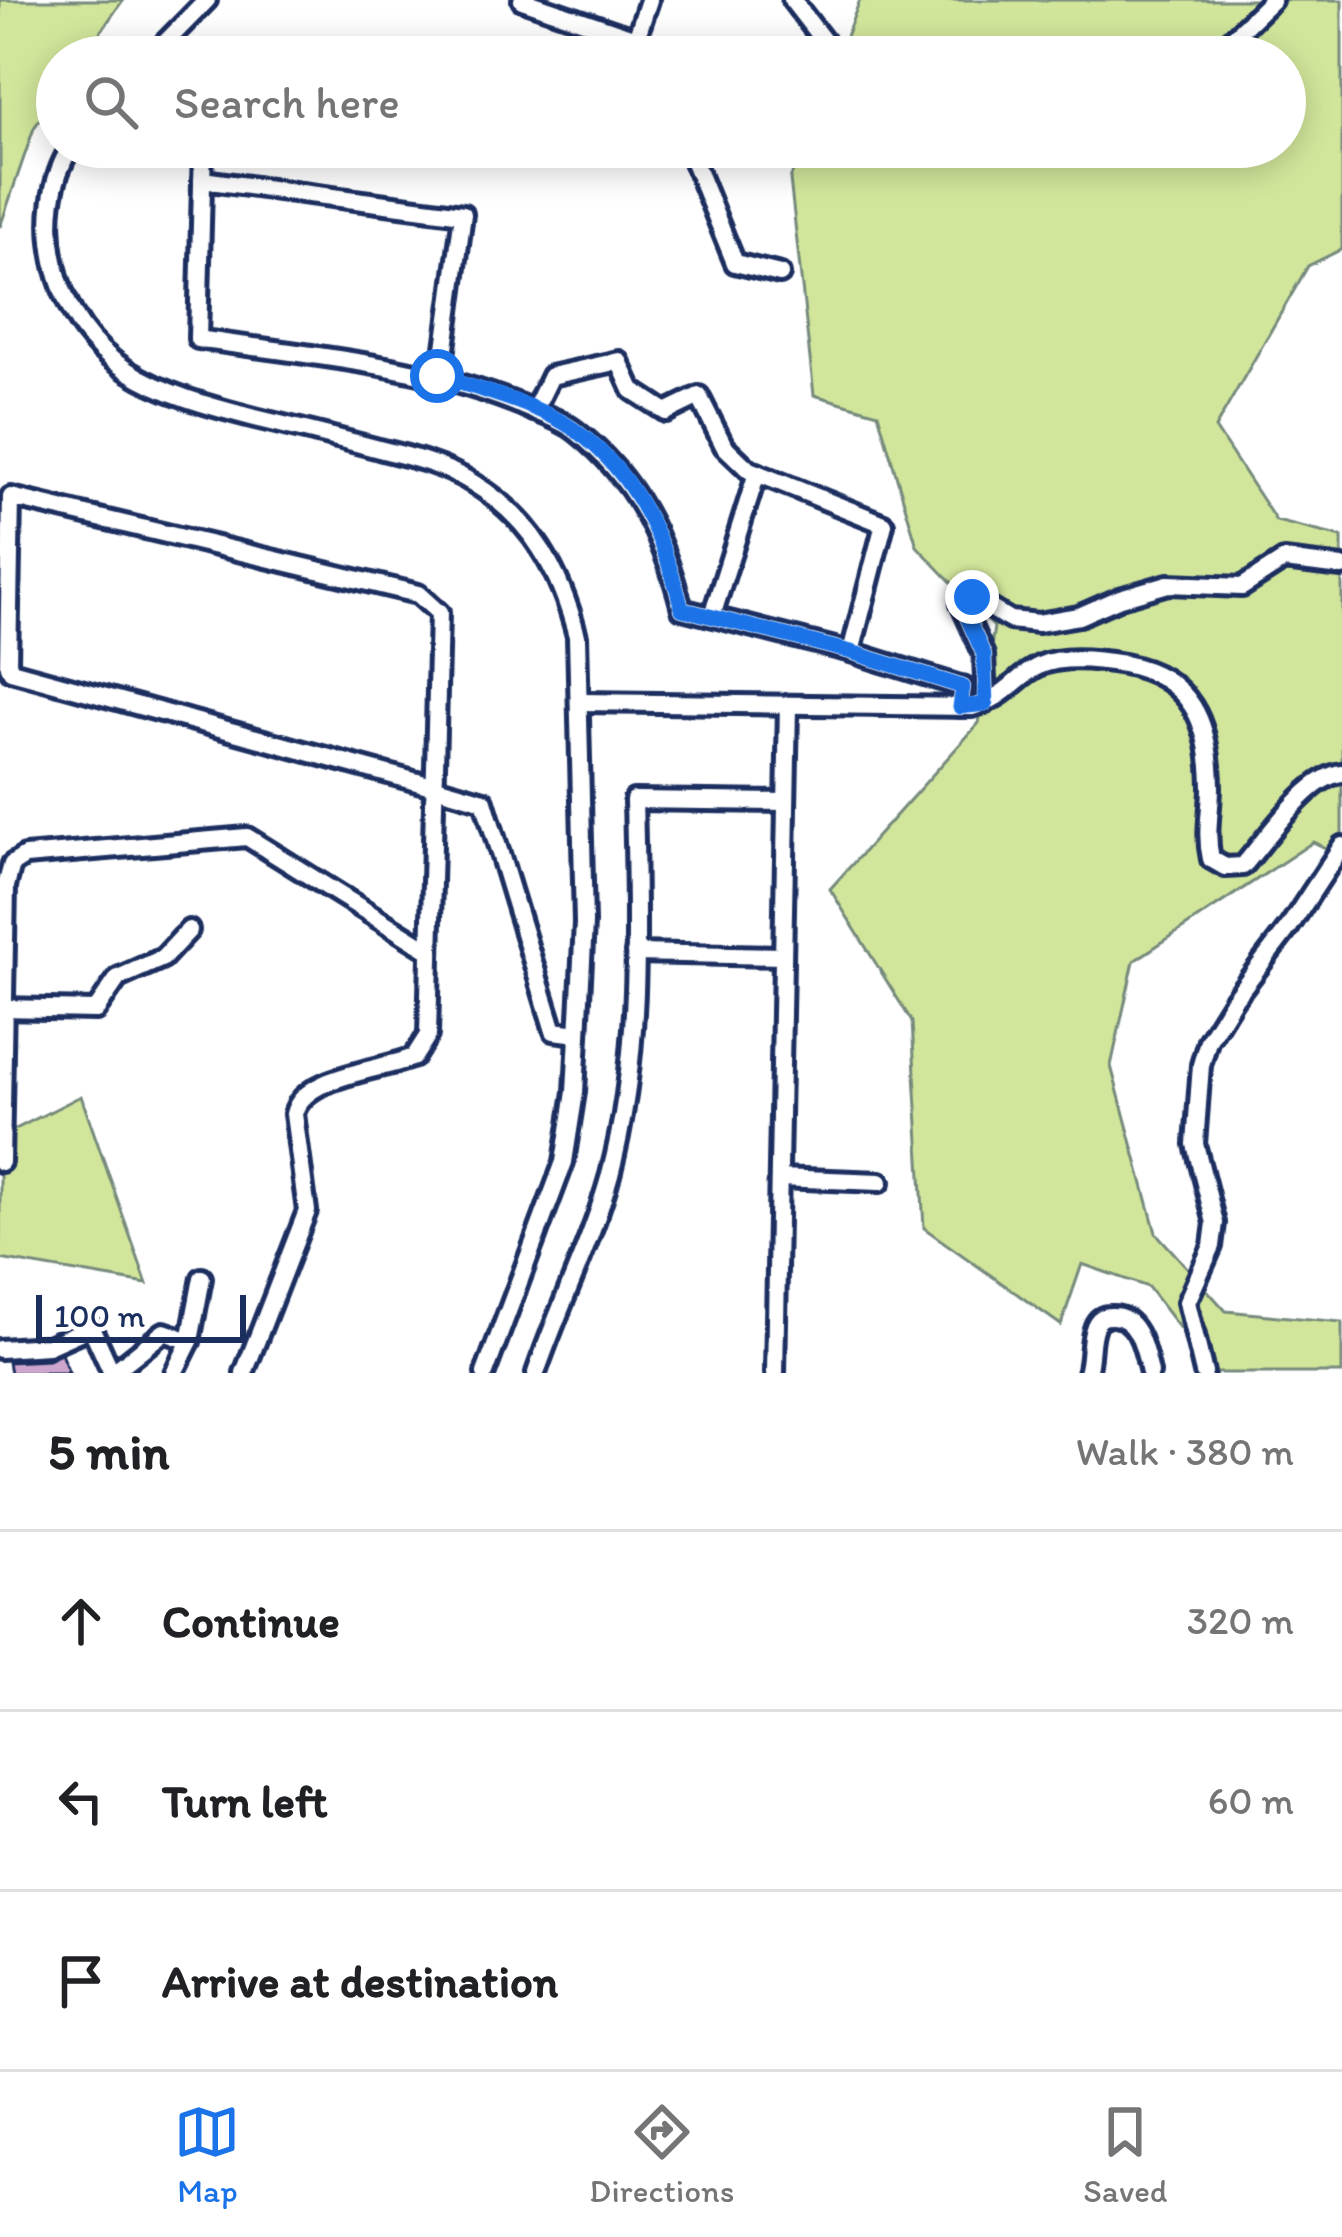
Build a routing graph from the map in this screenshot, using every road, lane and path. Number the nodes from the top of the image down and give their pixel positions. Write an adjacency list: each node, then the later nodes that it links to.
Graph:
1 (207, 0): 6 (street)
2 (522, 0): 7 (street)
3 (649, 0): 8 (street)
4 (791, 0): 9 (street)
5 (1272, 0): 10 (street)
6 (172, 36)
7 (627, 36)
8 (637, 36)
9 (819, 36)
10 (1235, 36)
11 (60, 168): 22 (street)
12 (202, 168): 14 (street)
13 (697, 168): 15 (street)
14 (202, 180): 16 (street); 16 (street)
15 (780, 274)
16 (442, 378): 17 (street)
17 (534, 411): 18 (street); 20 (street)
18 (757, 473): 20 (street); 21 (street)
19 (1342, 567): 23 (street)
20 (712, 616): 21 (street)
21 (851, 652): 25 (street)
22 (580, 702): 24 (street); 35 (street)
23 (986, 704): 25 (street); 26 (street)
24 (788, 705): 25 (street); 28 (street)
25 (960, 707)
26 (1342, 773)
27 (432, 786): 27 (street); 31 (street); 35 (street)
28 (786, 802): 32 (street); 33 (street)
29 (1342, 846): 50 (street)
30 (189, 930): 34 (street)
31 (430, 951): 34 (street); 44 (street)
32 (635, 953): 33 (street); 46 (street)
33 (783, 956): 37 (street)
34 (2, 1008): 36 (street)
35 (578, 1034): 45 (street)
36 (1, 1162)
37 (779, 1178): 38 (street); 47 (street)
38 (880, 1182)
39 (202, 1278): 40 (street)
40 (190, 1341): 42 (street); 43 (street)
41 (0, 1349): 42 (street)
42 (112, 1373)
43 (174, 1373)
44 (244, 1373)
45 (485, 1373)
46 (536, 1373)
47 (775, 1373)
48 (1087, 1373): 49 (street)
49 (1150, 1373)
50 (1204, 1373)

